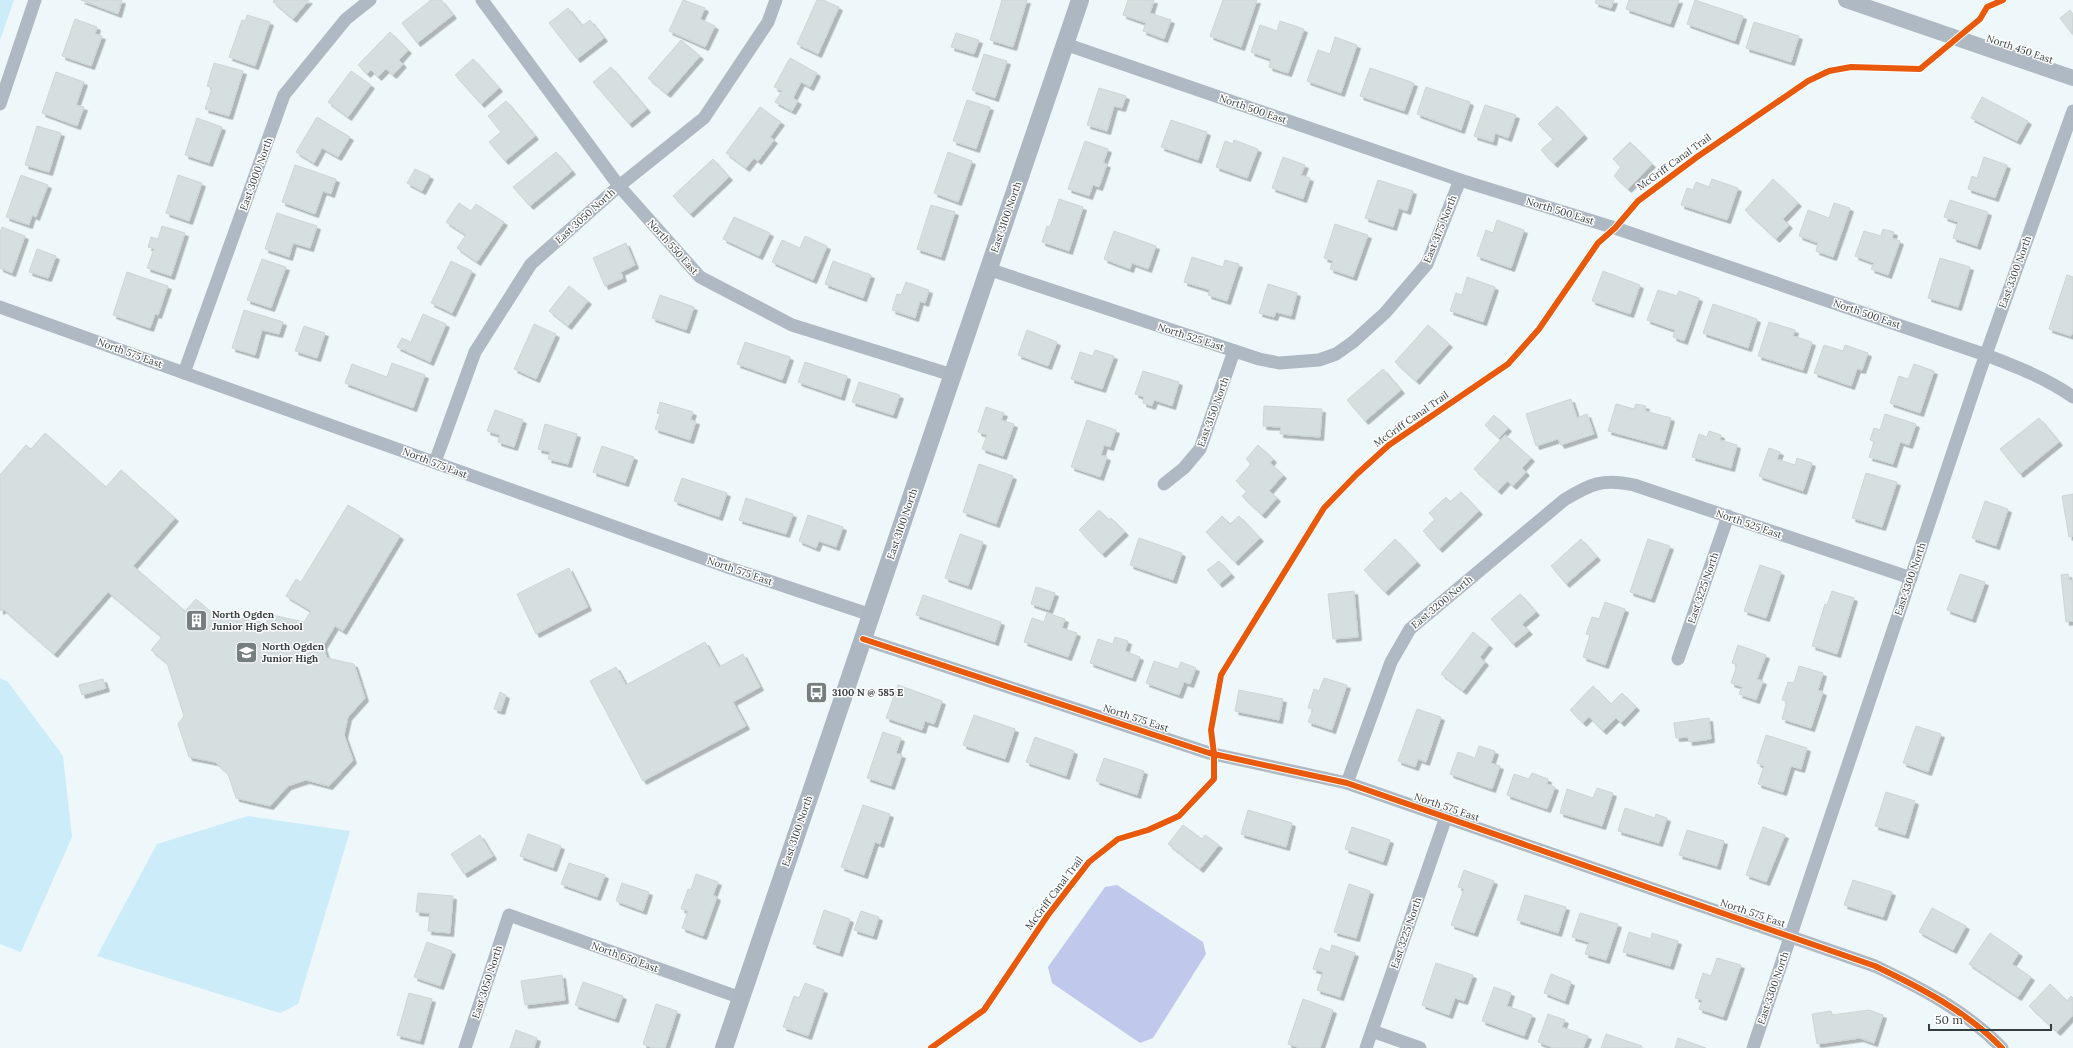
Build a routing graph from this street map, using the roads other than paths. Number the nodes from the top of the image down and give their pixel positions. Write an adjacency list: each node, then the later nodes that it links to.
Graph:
1 (35, 0): 9 (street)
2 (370, 0): 18 (street, East 3000 North)
3 (482, 0): 12 (street, North 550 East)
4 (776, 0): 12 (street, East 3050 North)
5 (1080, 0): 7 (main road, East 3100 North)
6 (1846, 0): 8 (street, North 450 East)
7 (1065, 44): 11 (street, North 500 East); 13 (main road, East 3100 North)
8 (2073, 78)
9 (0, 104)
10 (2073, 112): 17 (street, East 3300 North)
11 (1460, 180): 15 (street, East 3175 North); 17 (street, North 500 East)
12 (619, 186): 19 (street, North 550 East); 21 (street, East 3050 North)
13 (988, 269): 16 (street, North 525 East); 19 (main road, East 3100 North)
14 (0, 307): 18 (street, North 575 East)
15 (1385, 313): 16 (street, North 525 East)
16 (1234, 351): 22 (street, East 3150 North)
17 (1986, 355): 20 (street, North 500 East); 25 (street, East 3300 North)
18 (184, 373): 21 (street, North 575 East)
19 (952, 375): 26 (main road, East 3100 North)
20 (2073, 397)
21 (435, 462): 26 (street, North 575 East)
22 (1164, 484)
23 (1586, 486): 24 (street, North 525 East); 29 (street, East 3200 North)
24 (1728, 516): 25 (street, North 525 East); 28 (street, East 3225 North)
25 (1911, 578): 32 (street, East 3300 North)
26 (871, 615): 27 (main road, East 3100 North)
27 (863, 639): 29 (street, North 575 East); 33 (main road, East 3100 North)
28 (1678, 659)
29 (1347, 783): 30 (street, North 575 East)
30 (1446, 817): 32 (street, North 575 East); 34 (street, East 3225 North)
31 (509, 916): 33 (street, North 650 East); 35 (street, East 3050 North)
32 (1790, 936): 39 (street, East 3300 North); 40 (street, North 575 East)
33 (741, 998): 36 (main road, East 3100 North)
34 (1372, 1032): 37 (street, East 3225 North); 38 (street)
35 (465, 1048)
36 (724, 1048)
37 (1366, 1048)
38 (1420, 1048)
39 (1753, 1048)
40 (2002, 1048)

